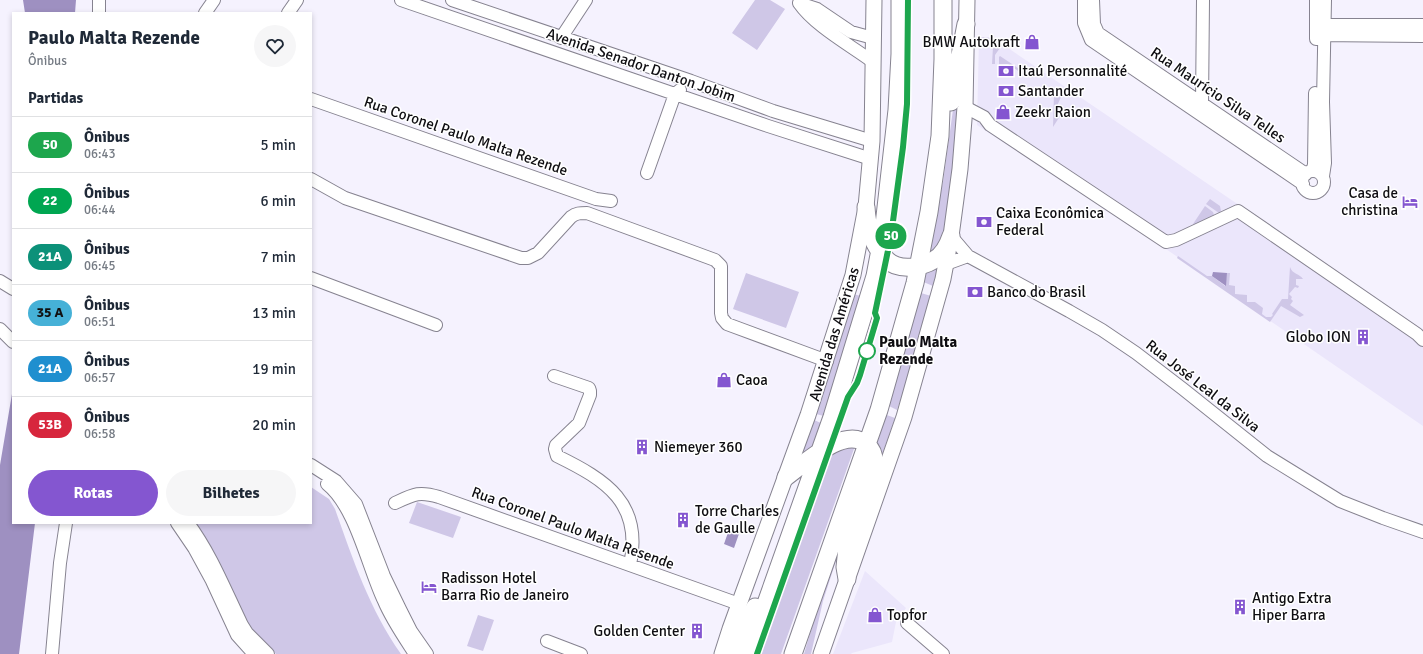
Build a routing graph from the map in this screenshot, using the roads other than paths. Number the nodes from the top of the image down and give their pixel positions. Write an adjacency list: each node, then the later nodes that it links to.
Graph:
1 (99, 0): 17 (street)
2 (214, 0): 18 (street)
3 (297, 0): 19 (street)
4 (400, 0): 23 (street, Avenida Senador Danton Jobim)
5 (452, 0): 20 (street, Avenida Senador Danton Jobim)
6 (586, 0): 27 (street)
7 (874, 0): 28 (main road, Avenida das Américas)
8 (900, 0): 47 (highway, Avenida das Américas)
9 (943, 0): 45 (highway)
10 (966, 0): 21 (main road)
11 (1084, 0): 25 (street)
12 (1093, 0): 25 (street)
13 (1204, 0): 35 (street)
14 (1316, 0): 24 (street)
15 (1325, 0): 24 (street)
16 (797, 2): 28 (street); 29 (street)
17 (100, 12)
18 (206, 12)
19 (289, 12)
20 (494, 15): 23 (street); 27 (street, Avenida Senador Danton Jobim)
21 (966, 24): 34 (main road); 45 (highway)
22 (1423, 25): 24 (street)
23 (488, 30): 31 (street, Avenida Senador Danton Jobim)
24 (1320, 30): 26 (street); 35 (street, Rua Maurício Silva Telles)
25 (1091, 32): 35 (street, Rua Maurício Silva Telles)
26 (1423, 36)
27 (561, 38): 30 (street, Avenida Senador Danton Jobim)
28 (873, 38): 29 (main road, Avenida das Américas)
29 (873, 62): 38 (main road, Avenida das Américas)
30 (691, 81): 31 (street); 33 (street, Avenida Senador Danton Jobim)
31 (675, 94): 36 (street, Avenida Senador Danton Jobim); 41 (street)
32 (312, 99): 43 (street, Rua Coronel Paulo Malta Rezende)
33 (760, 106): 36 (street); 37 (street, Avenida Senador Danton Jobim)
34 (965, 107): 46 (main road); 56 (street)
35 (1199, 109)
36 (754, 121): 39 (street, Avenida Senador Danton Jobim)
37 (847, 134): 38 (street, Avenida Senador Danton Jobim); 39 (street)
38 (872, 141): 40 (main road, Avenida das Américas)
39 (843, 150): 40 (street, Avenida Senador Danton Jobim)
40 (871, 159): 44 (main road, Avenida das Américas)
41 (647, 173)
42 (312, 180): 58 (street)
43 (611, 201)
44 (866, 206): 47 (highway); 58 (main road, Avenida das Américas)
45 (929, 212): 50 (highway)
46 (951, 236): 48 (street, Rua José Leal da Silva); 49 (main road); 50 (highway)
47 (880, 250): 50 (highway); 61 (highway, Avenida das Américas)
48 (968, 256): 49 (street); 69 (street, Rua José Leal da Silva)
49 (946, 264): 71 (main road)
50 (919, 266): 60 (highway)
51 (312, 278): 54 (street)
52 (0, 282): 53 (street)
53 (12, 288)
54 (436, 325)
55 (0, 329): 57 (street)
56 (1423, 340)
57 (12, 341)
58 (826, 361): 64 (main road, Avenida das Américas)
59 (554, 376): 70 (street)
60 (867, 444): 61 (highway); 71 (highway); 76 (highway)
61 (819, 452): 64 (highway); 72 (highway, Avenida das Américas)
62 (312, 466): 83 (street)
63 (312, 475): 82 (street)
64 (786, 477): 73 (main road, Avenida das Américas)
65 (396, 503): 70 (street, Rua Coronel Paulo Malta Resende)
66 (66, 524): 79 (street)
67 (178, 524): 74 (street)
68 (189, 524): 77 (street)
69 (1423, 532)
70 (630, 565): 73 (street, Rua Coronel Paulo Malta Resende)
71 (847, 579): 90 (main road)
72 (770, 589): 86 (highway); 87 (highway, Avenida das Américas)
73 (739, 604): 85 (main road, Avenida das Américas)
74 (230, 622): 77 (street); 80 (street)
75 (906, 623): 91 (street)
76 (802, 628): 88 (highway); 89 (highway)
77 (254, 640): 81 (street)
78 (547, 641): 84 (street)
79 (52, 654)
80 (254, 654)
81 (268, 654)
82 (415, 654)
83 (427, 654)
84 (581, 654)
85 (722, 654)
86 (732, 654)
87 (748, 654)
88 (793, 654)
89 (801, 654)
90 (821, 654)
91 (944, 654)

